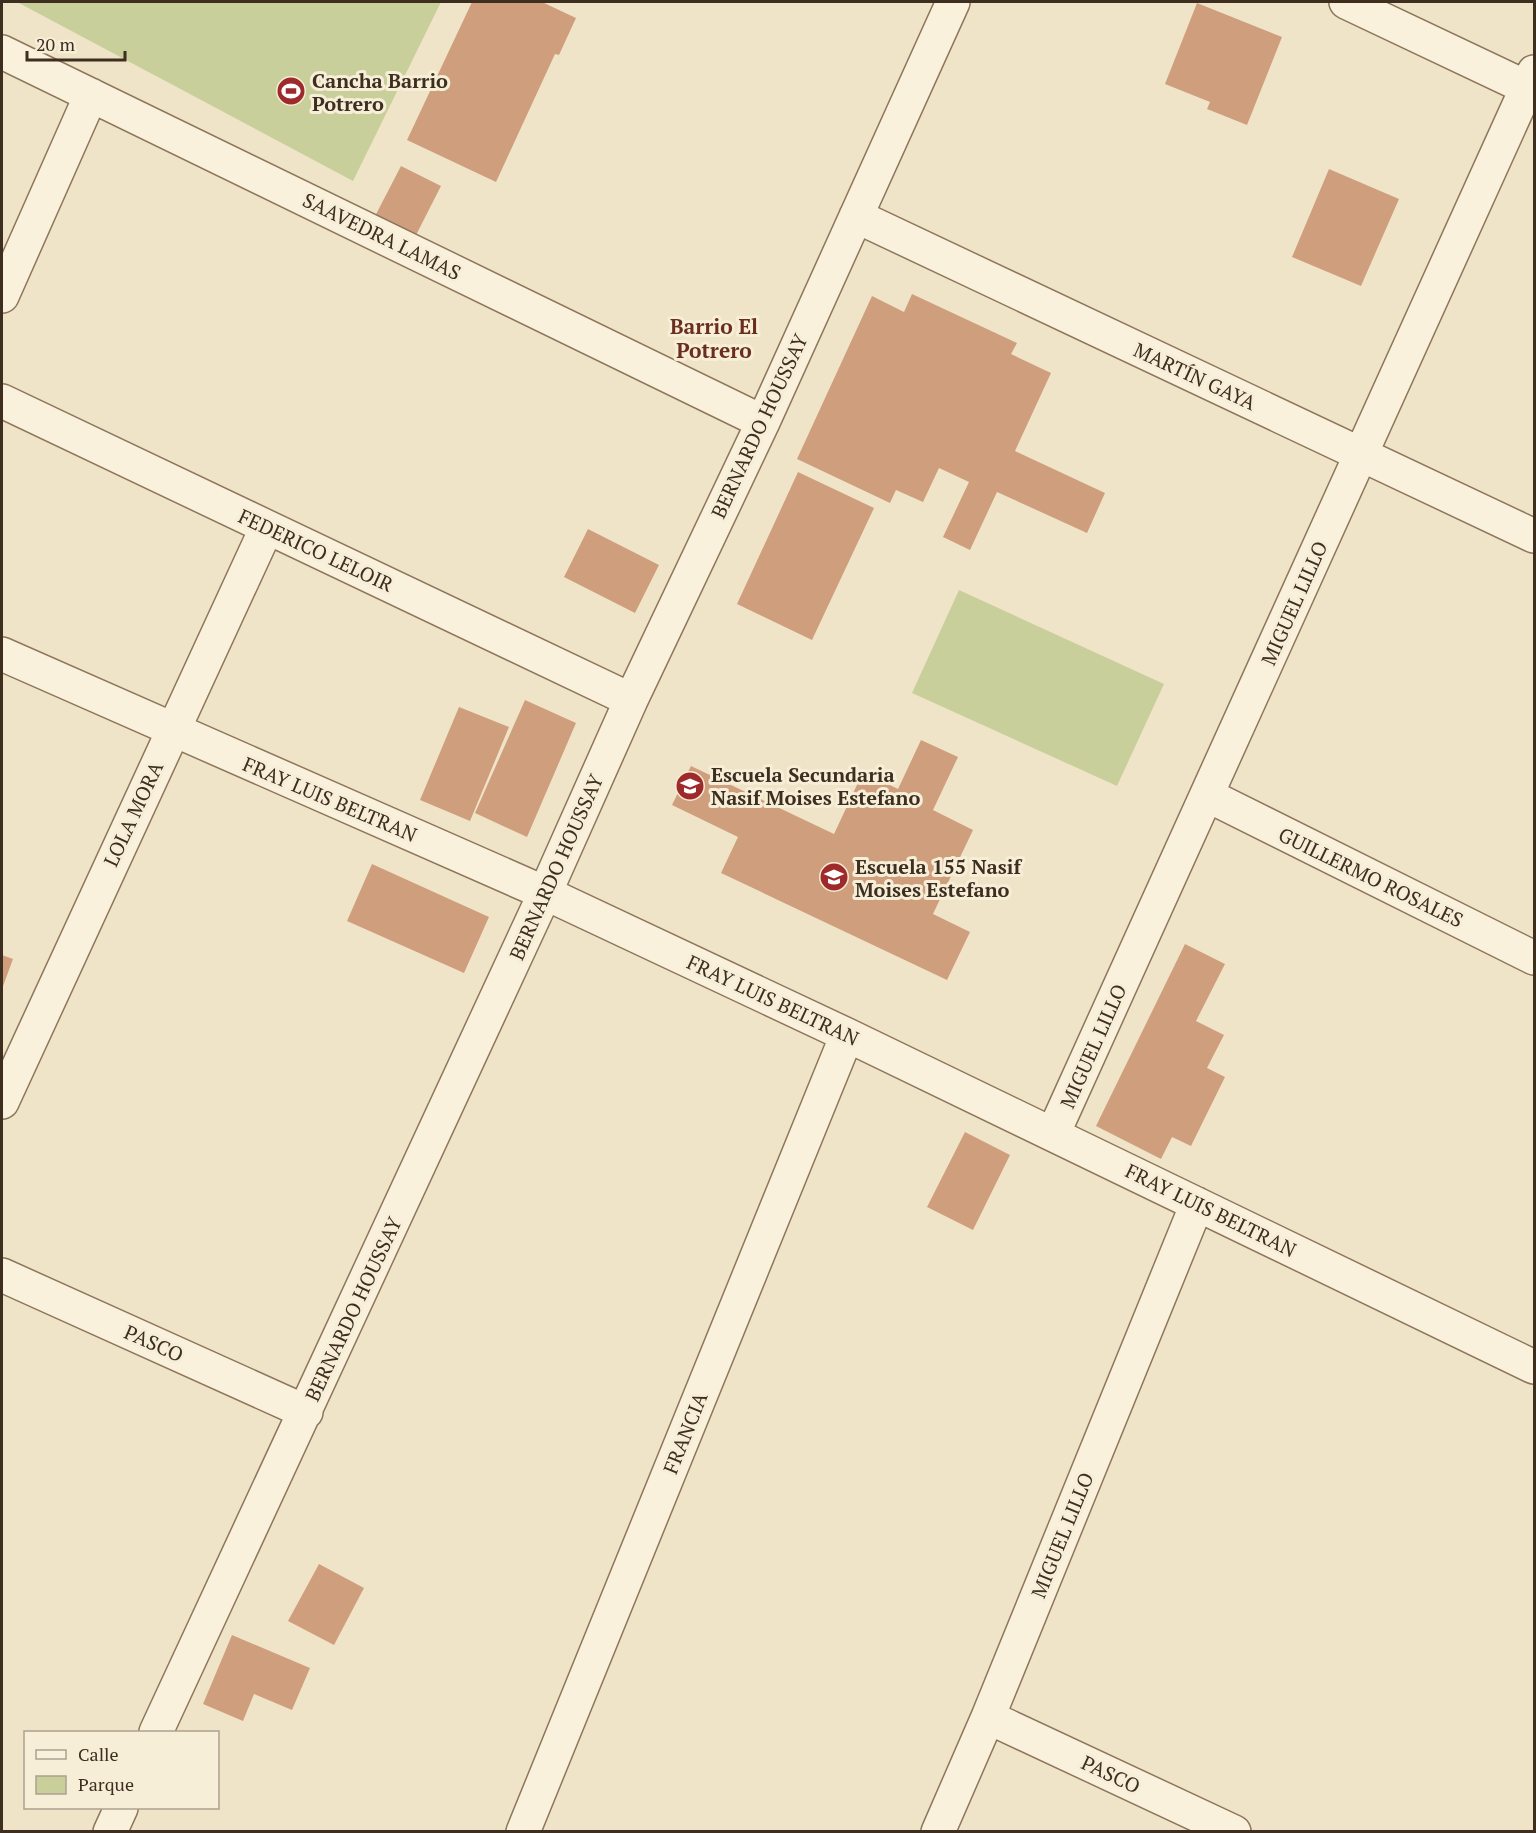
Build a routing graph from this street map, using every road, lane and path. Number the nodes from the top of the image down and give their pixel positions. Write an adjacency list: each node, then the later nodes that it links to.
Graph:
1 (953, 2): 6 (street, BERNARDO HOUSSAY)
2 (1346, 2): 4 (street)
3 (2, 52): 5 (street, SAAVEDRA LAMAS)
4 (1532, 84): 10 (street, MIGUEL LILLO)
5 (91, 95): 7 (street); 9 (street, SAAVEDRA LAMAS)
6 (856, 216): 9 (street, BERNARDO HOUSSAY); 10 (street, MARTÍN GAYA)
7 (2, 296)
8 (2, 401): 11 (street, FEDERICO LELOIR)
9 (763, 422): 14 (street, BERNARDO HOUSSAY)
10 (1361, 454): 12 (street, MARTÍN GAYA); 16 (street, MIGUEL LILLO)
11 (267, 527): 14 (street, FEDERICO LELOIR); 15 (street, LOLA MORA)
12 (1534, 537)
13 (2, 654): 15 (street, FRAY LUIS BELTRAN)
14 (630, 700): 17 (street, BERNARDO HOUSSAY)
15 (172, 730): 17 (street, FRAY LUIS BELTRAN); 20 (street, LOLA MORA)
16 (1207, 795): 18 (street, GUILLERMO ROSALES); 21 (street, MIGUEL LILLO)
17 (545, 893): 19 (street, FRAY LUIS BELTRAN); 25 (street, BERNARDO HOUSSAY)
18 (1534, 958)
19 (847, 1035): 21 (street, FRAY LUIS BELTRAN); 30 (street, FRANCIA)
20 (2, 1102)
21 (1053, 1134): 22 (street, FRAY LUIS BELTRAN)
22 (1197, 1204): 24 (street, FRAY LUIS BELTRAN); 26 (street, MIGUEL LILLO)
23 (2, 1275): 25 (street, PASCO)
24 (1534, 1367)
25 (306, 1412): 27 (street, BERNARDO HOUSSAY)
26 (988, 1717): 31 (street, MIGUEL LILLO); 32 (street, PASCO)
27 (156, 1731)
28 (121, 1809): 29 (street)
29 (110, 1832)
30 (523, 1832)
31 (938, 1832)
32 (1234, 1832)

